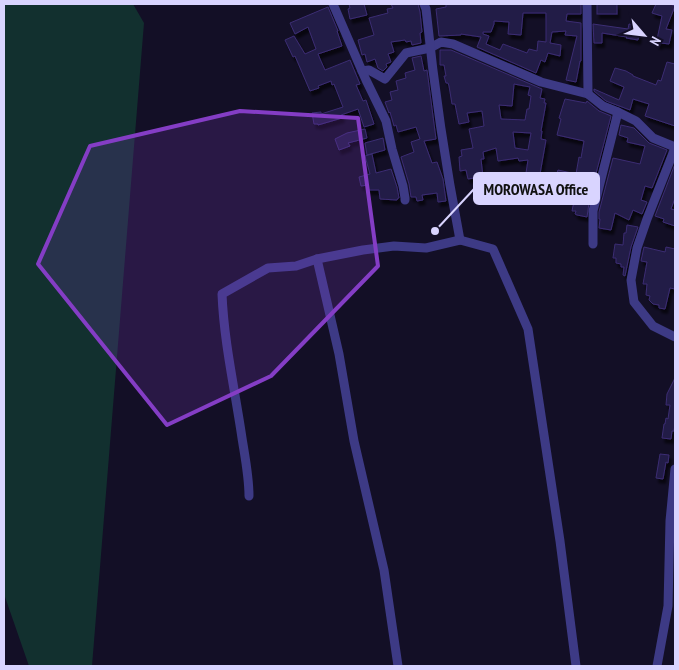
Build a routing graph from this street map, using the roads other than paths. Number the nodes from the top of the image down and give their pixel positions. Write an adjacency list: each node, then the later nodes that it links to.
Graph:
1 (333, 4): 5 (street)
2 (424, 4): 4 (street)
3 (587, 4): 6 (street)
4 (430, 48): 5 (street); 6 (street); 10 (street)
5 (362, 71): 9 (street)
6 (588, 94): 7 (street)
7 (618, 112): 8 (street); 11 (street)
8 (675, 147): 13 (street)
9 (404, 200)
10 (460, 240): 12 (street); 17 (street)
11 (593, 244)
12 (317, 259): 15 (street); 16 (street)
13 (675, 337)
14 (675, 469): 18 (street)
15 (249, 496)
16 (398, 666)
17 (576, 666)
18 (656, 666)

